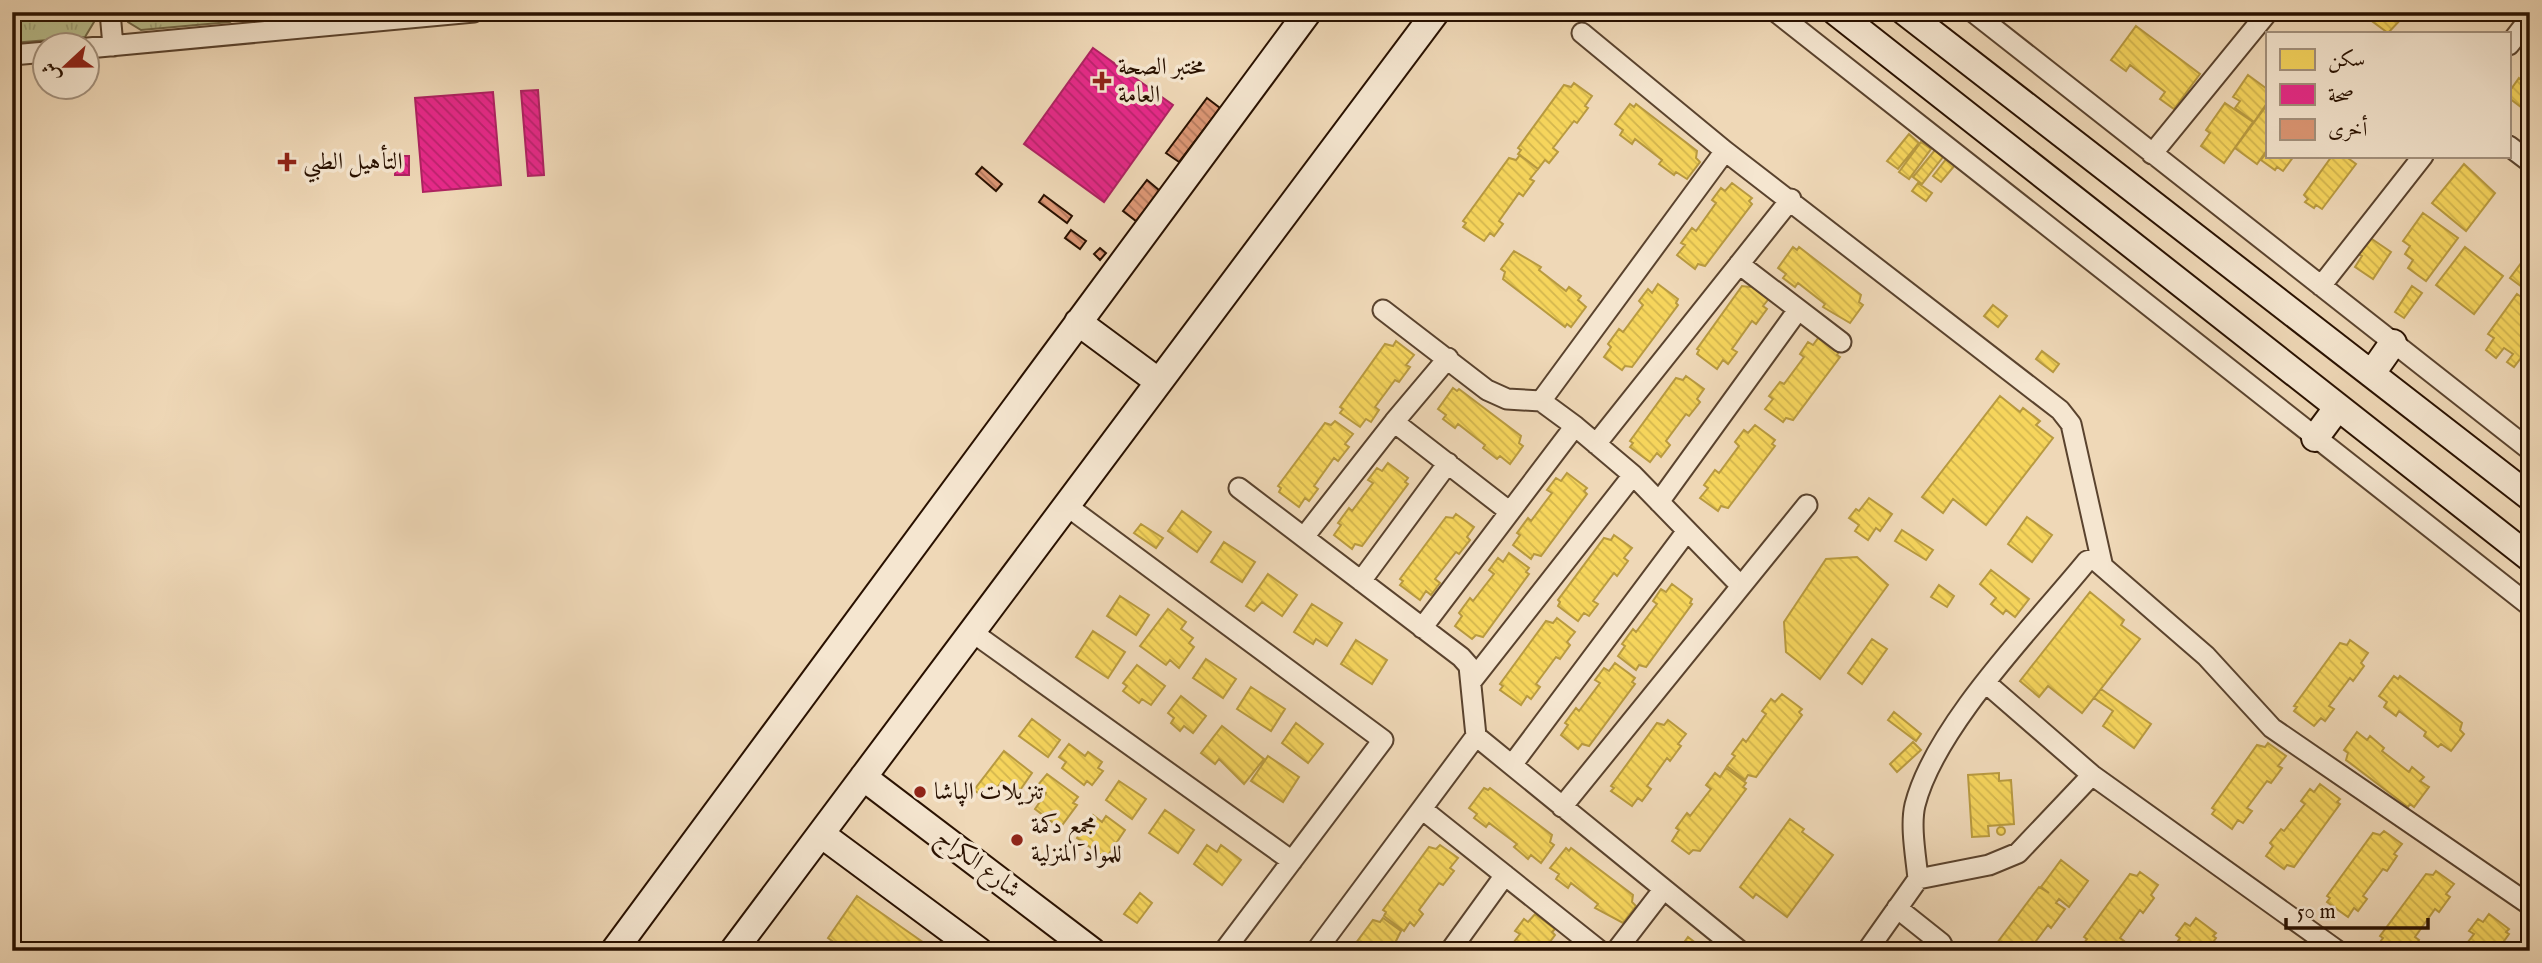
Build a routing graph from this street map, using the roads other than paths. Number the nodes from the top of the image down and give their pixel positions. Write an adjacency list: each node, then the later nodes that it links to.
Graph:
1 (110, 12): 15 (street)
2 (261, 12): 12 (street)
3 (474, 12): 12 (street)
4 (1308, 12): 30 (street)
5 (1436, 12): 35 (street)
6 (1776, 12): 40 (street)
7 (1836, 12): 17 (street)
8 (1972, 12): 22 (street)
9 (2268, 12): 22 (street)
10 (1908, 15): 17 (street); 34 (street)
11 (2530, 18): 14 (street)
12 (263, 32): 15 (street)
13 (1582, 33): 21 (street)
14 (2510, 44)
15 (113, 46): 16 (street)
16 (102, 47)
17 (1884, 50): 37 (street)
18 (32, 53): 19 (street)
19 (12, 55)
20 (2510, 147): 24 (street)
21 (1725, 151): 25 (street); 36 (street)
22 (2152, 154): 27 (street)
23 (2421, 158): 27 (street)
24 (2530, 162)
25 (1791, 199): 26 (street); 54 (street)
26 (1739, 264): 29 (street); 41 (street)
27 (2321, 286): 32 (street)
28 (1383, 310): 33 (street)
29 (1798, 310): 31 (street); 47 (street)
30 (1078, 322): 35 (street); 75 (street)
31 (1841, 342)
32 (2393, 343): 34 (street); 42 (street)
33 (1448, 358): 36 (street); 38 (street)
34 (2372, 373): 46 (street)
35 (1159, 382): 49 (street)
36 (1541, 401): 39 (street)
37 (2338, 407): 40 (street); 53 (street)
38 (1394, 422): 43 (street); 52 (street)
39 (1575, 426): 41 (street); 50 (street)
40 (2315, 438): 57 (street)
41 (1596, 444): 44 (street)
42 (2530, 450)
43 (1448, 463): 50 (street); 55 (street)
44 (1633, 475): 47 (street); 60 (street)
45 (1239, 488): 52 (street)
46 (2530, 497)
47 (1659, 502): 51 (street)
48 (1807, 505): 56 (street)
49 (1067, 506): 59 (street); 69 (street)
50 (1510, 512): 58 (street)
51 (1687, 531): 56 (street); 63 (street)
52 (1304, 537): 55 (street)
53 (2530, 558)
54 (2102, 564): 61 (street); 73 (street)
55 (1361, 581): 58 (street)
56 (1741, 586): 66 (street)
57 (2530, 606)
58 (1422, 628): 60 (street)
59 (972, 632): 65 (street); 69 (street)
60 (1471, 682): 62 (street)
61 (1986, 683): 64 (street); 71 (street)
62 (1476, 736): 63 (street); 67 (street)
63 (1512, 765): 66 (street)
64 (2092, 775): 71 (street); 87 (street)
65 (863, 777): 68 (street); 78 (street, شارع الكراج)
66 (1562, 807): 72 (street)
67 (1422, 808): 70 (street); 80 (street)
68 (821, 834): 76 (street); 77 (street)
69 (1292, 861): 79 (street)
70 (1505, 875): 81 (street); 82 (street)
71 (1918, 879): 74 (street)
72 (1663, 890): 83 (street); 84 (street)
73 (2530, 905)
74 (1897, 908): 85 (street); 86 (street)
75 (614, 951)
76 (733, 951)
77 (979, 951)
78 (1092, 951)
79 (1224, 951)
80 (1316, 951)
81 (1450, 951)
82 (1600, 951)
83 (1616, 951)
84 (1740, 951)
85 (1867, 951)
86 (1945, 951)
87 (2338, 951)

